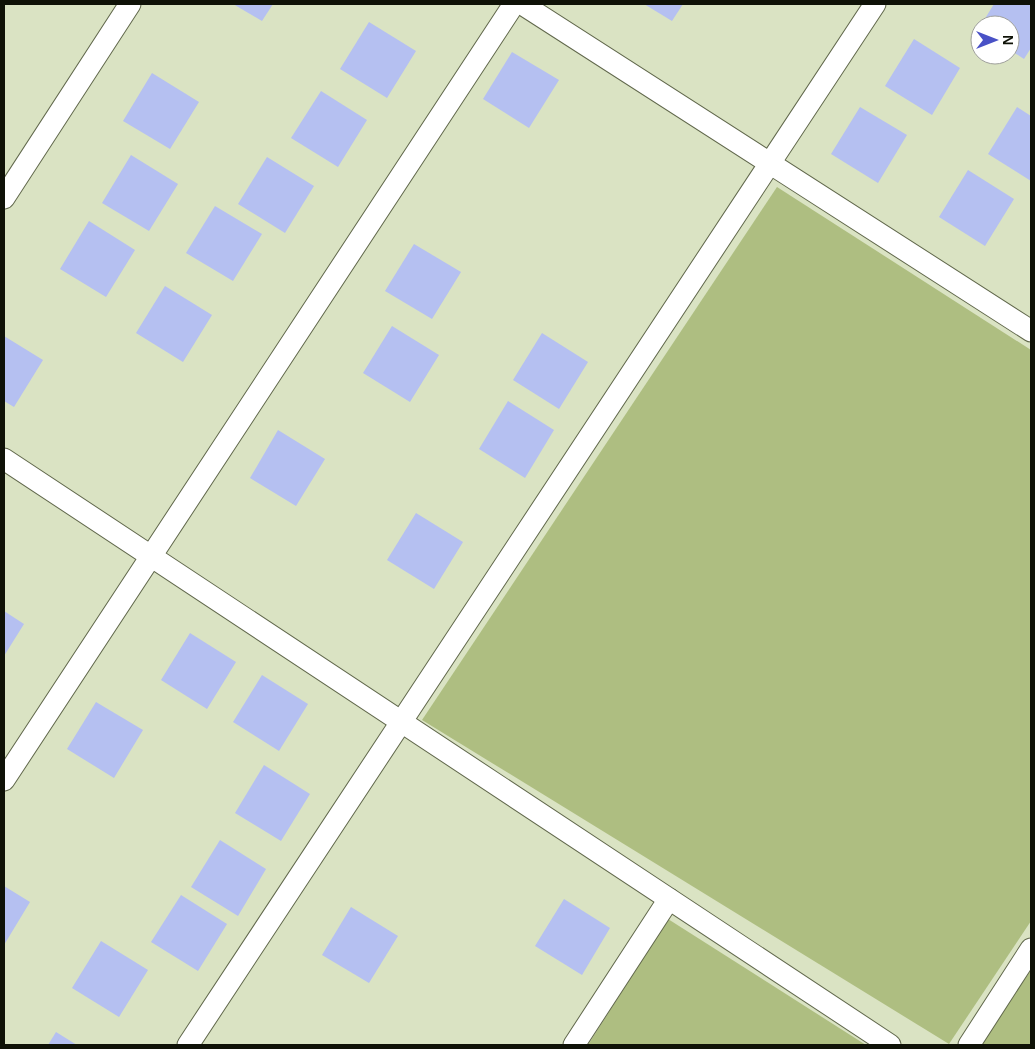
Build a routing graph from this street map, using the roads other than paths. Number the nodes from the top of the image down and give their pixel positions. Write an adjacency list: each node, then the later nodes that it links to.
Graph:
1 (130, 4): 6 (street)
2 (514, 4): 9 (street)
3 (522, 4): 5 (street)
4 (875, 4): 5 (street)
5 (770, 163): 7 (street); 10 (street)
6 (4, 198)
7 (1031, 331)
8 (4, 459): 9 (street)
9 (151, 556): 10 (street); 11 (street)
10 (401, 722): 12 (street); 14 (street)
11 (4, 780)
12 (668, 899): 15 (street); 16 (street)
13 (1031, 949): 17 (street)
14 (188, 1045)
15 (574, 1045)
16 (890, 1045)
17 (969, 1045)

